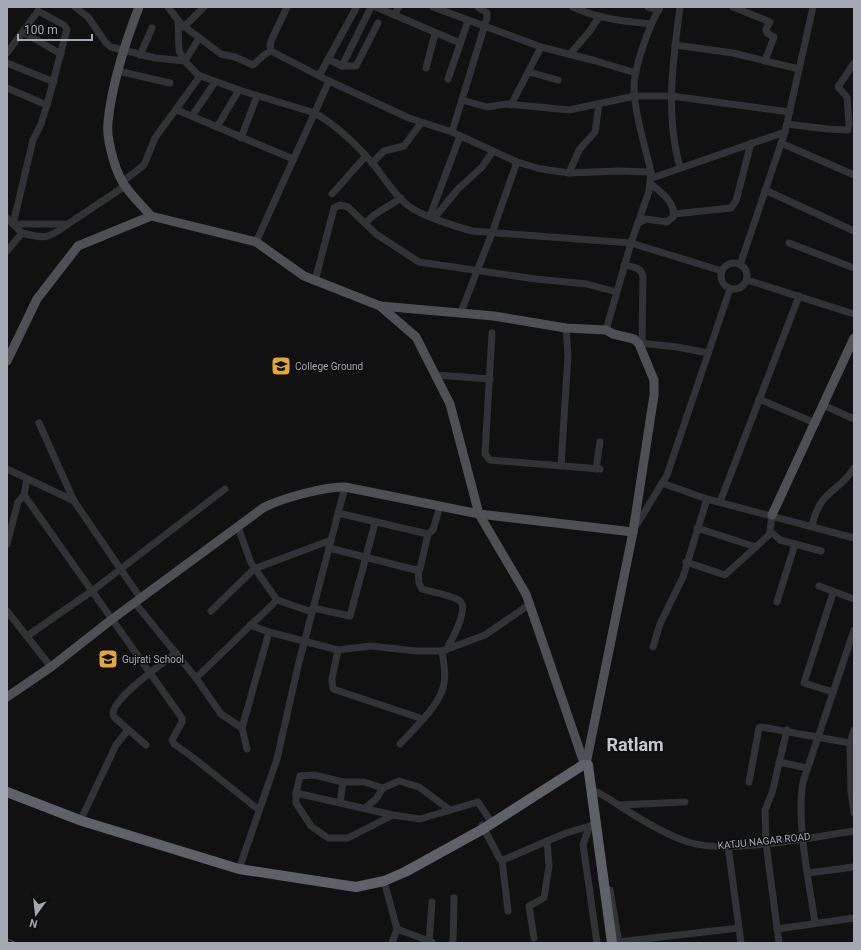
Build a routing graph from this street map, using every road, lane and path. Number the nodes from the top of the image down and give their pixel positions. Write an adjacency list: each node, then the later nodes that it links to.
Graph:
1 (75, 7): 33 (street)
2 (139, 7): 33 (main road)
3 (168, 7): 20 (street)
4 (204, 7): 24 (street)
5 (287, 7): 34 (street)
6 (371, 7): 44 (street)
7 (376, 7): 18 (street)
8 (399, 7): 18 (street)
9 (433, 7): 21 (street)
10 (478, 7): 25 (street)
11 (573, 7): 19 (street)
12 (648, 7): 17 (street)
13 (680, 7): 31 (street)
14 (733, 7): 41 (street)
15 (813, 7): 46 (street)
16 (356, 8): 39 (street)
17 (659, 8): 23 (street)
18 (394, 15): 28 (street)
19 (599, 17): 23 (street); 37 (street)
20 (178, 21): 24 (street); 40 (street)
21 (468, 21): 25 (street); 30 (street)
22 (378, 23): 44 (street)
23 (651, 24): 49 (street)
24 (184, 27): 29 (street)
25 (485, 27): 32 (street); 64 (street)
26 (152, 28): 38 (street)
27 (23, 32): 35 (street); 36 (street); 36 (street)
28 (435, 34): 30 (street); 45 (street)
29 (199, 38): 34 (street); 40 (street)
30 (460, 43): 52 (street)
31 (675, 45): 41 (street); 62 (street)
32 (541, 47): 37 (street); 48 (street)
33 (123, 51): 38 (street); 47 (main road)
34 (272, 51): 51 (street)
35 (7, 53)
36 (61, 54): 55 (street)
37 (570, 54): 49 (street)
38 (140, 55): 40 (street)
39 (328, 59): 44 (street); 51 (street)
40 (184, 61): 50 (street)
41 (765, 61): 46 (street)
42 (7, 63): 55 (street)
43 (854, 63): 63 (street)
44 (342, 66)
45 (426, 68)
46 (799, 70): 69 (street)
47 (118, 72): 57 (street); 90 (main road)
48 (529, 72): 53 (street); 66 (street)
49 (636, 73): 61 (street)
50 (200, 76): 56 (street); 68 (street)
51 (319, 76): 54 (street)
52 (448, 79)
53 (558, 80)
54 (329, 81): 70 (street); 72 (street)
55 (54, 82): 67 (street)
56 (215, 82): 59 (street); 71 (street)
57 (170, 83)
58 (7, 88): 67 (street)
59 (239, 90): 60 (street); 74 (street)
60 (257, 96): 70 (street); 78 (street)
61 (635, 96): 62 (street); 65 (street); 89 (street)
62 (671, 96): 69 (street); 86 (street)
63 (851, 96): 73 (street)
64 (462, 100): 66 (street); 75 (street)
65 (599, 104): 66 (street); 87 (street)
66 (512, 105)
67 (47, 106): 100 (street)
68 (177, 110): 71 (street); 90 (street)
69 (790, 112): 73 (street)
70 (315, 113): 82 (street); 83 (street)
71 (192, 116): 74 (street)
72 (422, 123): 75 (street); 85 (street)
73 (787, 124): 76 (street)
74 (217, 127): 78 (street)
75 (452, 132): 77 (street)
76 (785, 132): 79 (street); 80 (street)
77 (460, 136): 81 (street); 96 (street)
78 (241, 138): 83 (street)
79 (751, 143): 86 (street); 94 (street)
80 (781, 143): 88 (street); 91 (street)
81 (493, 151): 84 (street); 96 (street)
82 (366, 156): 85 (street); 92 (street)
83 (293, 159): 105 (street)
84 (518, 162): 87 (street); 104 (street)
85 (372, 163): 93 (street)
86 (680, 167): 89 (street)
87 (569, 173): 89 (street)
88 (854, 176)
89 (651, 178): 94 (street); 99 (street)
90 (123, 184): 95 (main road); 101 (street)
91 (765, 190): 102 (street); 110 (street)
92 (332, 194)
93 (400, 198): 96 (street); 98 (street)
94 (674, 214): 99 (street)
95 (151, 216): 105 (main road); 128 (main road)
96 (432, 216): 104 (street)
97 (7, 218): 100 (street)
98 (365, 223): 112 (street); 115 (street)
99 (638, 223): 106 (street)
100 (13, 224): 101 (street); 103 (street)
101 (68, 224): 103 (street)
102 (854, 231)
103 (22, 233): 108 (street)
104 (492, 233): 106 (street); 112 (street)
105 (256, 242): 115 (main road)
106 (631, 243): 109 (street); 113 (street)
107 (789, 243): 111 (street)
108 (7, 251)
109 (624, 265): 117 (street); 126 (street)
110 (740, 265): 113 (street); 114 (street)
111 (854, 268)
112 (478, 270): 117 (street); 120 (street)
113 (722, 271): 116 (street)
114 (747, 280): 116 (street); 118 (street)
115 (315, 281): 119 (main road)
116 (730, 289): 127 (street)
117 (616, 292): 123 (street)
118 (799, 296): 121 (street); 131 (street)
119 (380, 306): 120 (main road); 129 (main road)
120 (461, 312): 122 (main road)
121 (854, 314)
122 (566, 328): 123 (main road); 137 (street)
123 (606, 330): 126 (main road)
124 (492, 333): 130 (street)
125 (854, 338): 132 (main road)
126 (641, 343): 127 (street); 156 (main road)
127 (708, 353): 141 (street)
128 (7, 361)
129 (436, 375): 130 (street); 150 (main road)
130 (490, 380): 137 (street)
131 (759, 399): 134 (street); 147 (street)
132 (823, 405): 133 (street); 134 (main road)
133 (854, 419)
134 (815, 423): 151 (main road)
135 (39, 424): 146 (street)
136 (600, 442): 137 (street)
137 (561, 466)
138 (854, 468): 154 (street)
139 (7, 469): 140 (street)
140 (27, 479): 144 (street); 146 (street)
141 (662, 483): 145 (street); 156 (street)
142 (345, 487): 148 (main road); 149 (street); 153 (main road)
143 (225, 490): 168 (street)
144 (24, 495): 161 (street); 172 (street)
145 (707, 499): 147 (street); 155 (street)
146 (74, 501): 168 (street)
147 (720, 502): 151 (street)
148 (440, 506): 150 (main road); 158 (street)
149 (338, 514): 152 (street); 160 (street)
150 (479, 514): 156 (main road); 178 (main road)
151 (772, 515): 154 (street); 157 (street)
152 (376, 522): 158 (street); 166 (street)
153 (238, 526): 169 (street); 176 (main road)
154 (812, 526): 159 (street)
155 (697, 528): 163 (street); 167 (street)
156 (633, 532): 208 (main road)
157 (771, 533): 162 (street); 163 (street)
158 (428, 534): 170 (street)
159 (854, 538)
160 (331, 540): 164 (street); 169 (street)
161 (7, 544)
162 (795, 544): 165 (street); 177 (street)
163 (756, 547): 167 (street)
164 (329, 548): 166 (street); 179 (street)
165 (821, 551)
166 (367, 557): 170 (street); 179 (street)
167 (686, 562): 188 (street)
168 (120, 569): 172 (street); 176 (street)
169 (254, 569): 175 (street); 181 (street)
170 (418, 569): 190 (street)
171 (819, 586): 173 (street)
172 (92, 591): 182 (street); 186 (street)
173 (833, 593): 174 (street); 195 (street)
174 (854, 599)
175 (277, 600): 179 (street); 183 (street)
176 (138, 601): 182 (main road); 191 (street)
177 (777, 602)
178 (530, 604): 190 (street); 208 (main road)
179 (313, 610): 187 (street)
180 (7, 611): 186 (street)
181 (211, 612)
182 (111, 620): 192 (main road); 193 (street)
183 (250, 625): 185 (street); 194 (street)
184 (854, 630): 195 (street)
185 (269, 632): 187 (street); 198 (street)
186 (27, 636): 192 (street)
187 (305, 642): 189 (street); 222 (street)
188 (653, 647)
189 (338, 650): 190 (street); 197 (street)
190 (444, 650): 197 (street)
191 (176, 653): 193 (street); 194 (street)
192 (51, 667): 196 (main road)
193 (152, 673): 199 (street); 222 (street)
194 (196, 678): 198 (street)
195 (833, 692): 202 (street)
196 (7, 698)
197 (422, 719): 204 (street)
198 (242, 728): 206 (street)
199 (128, 730): 205 (street); 225 (street)
200 (787, 730): 202 (street); 207 (street); 211 (street)
201 (854, 730): 203 (street)
202 (818, 736): 203 (street); 209 (street)
203 (850, 743): 215 (street)
204 (400, 744)
205 (146, 745)
206 (247, 749)
207 (779, 762): 209 (street); 232 (street)
208 (585, 763): 214 (highway); 227 (highway); 228 (highway)
209 (807, 768): 230 (street)
210 (343, 782): 213 (street); 217 (street); 219 (street)
211 (750, 782)
212 (7, 788): 225 (highway)
213 (383, 788): 221 (street); 223 (street)
214 (592, 790): 220 (street, KATJU NAGAR ROAD); 228 (highway)
215 (852, 791): 224 (street)
216 (7, 792): 235 (highway)
217 (296, 793): 219 (street); 226 (street)
218 (685, 802): 220 (street)
219 (340, 803): 221 (street)
220 (619, 805): 233 (street, KATJU NAGAR ROAD)
221 (365, 808): 226 (street)
222 (259, 810): 235 (street)
223 (450, 810): 226 (street); 227 (street)
224 (854, 813)
225 (83, 815): 235 (highway)
226 (393, 815)
227 (485, 824): 234 (street); 235 (highway); 238 (highway)
228 (594, 826): 231 (street); 253 (street); 254 (highway); 255 (highway)
229 (854, 831): 230 (street, KATJU NAGAR ROAD)
230 (803, 838): 232 (street, KATJU NAGAR ROAD); 237 (street)
231 (547, 841): 234 (street); 248 (street)
232 (766, 843): 233 (street, KATJU NAGAR ROAD); 246 (street)
233 (728, 846): 244 (street)
234 (502, 860): 241 (street)
235 (240, 866): 238 (highway)
236 (854, 867): 237 (street)
237 (808, 873): 243 (street)
238 (384, 881): 245 (street)
239 (454, 898): 252 (street)
240 (432, 902): 250 (street)
241 (508, 911)
242 (854, 918): 243 (street)
243 (815, 923): 246 (street)
244 (739, 928): 247 (street); 257 (street)
245 (397, 929): 250 (street); 251 (street)
246 (777, 929): 258 (street)
247 (681, 935): 249 (street); 256 (street)
248 (534, 938)
249 (649, 941): 255 (street)
250 (430, 942)
251 (392, 943)
252 (452, 943)
253 (597, 943)
254 (607, 943)
255 (616, 943)
256 (683, 943)
257 (741, 943)
258 (779, 943)

